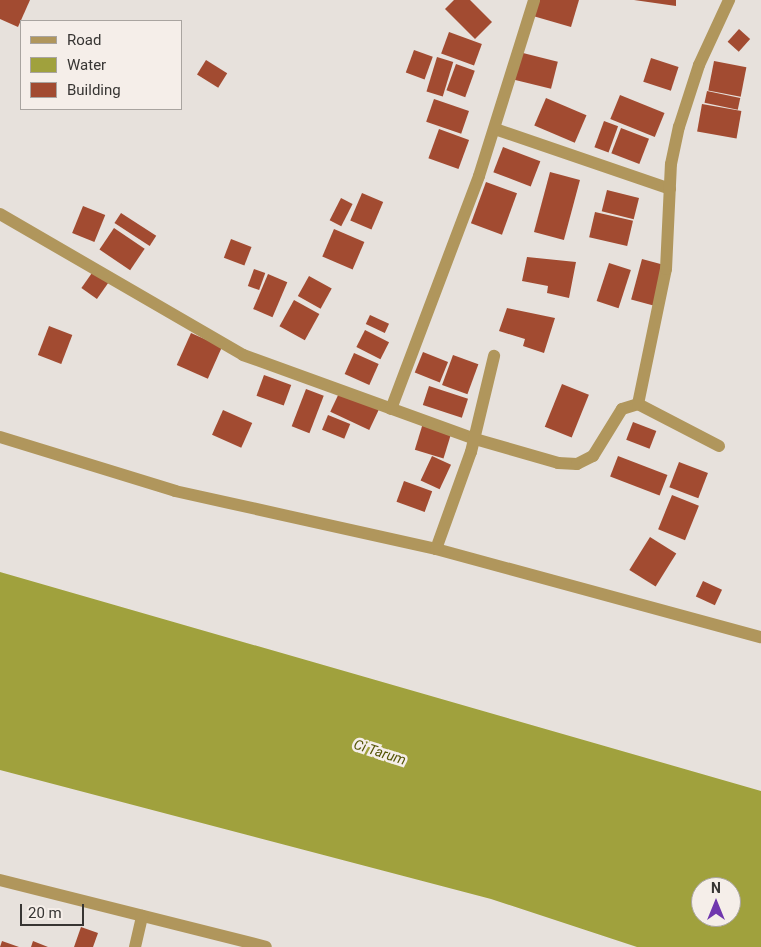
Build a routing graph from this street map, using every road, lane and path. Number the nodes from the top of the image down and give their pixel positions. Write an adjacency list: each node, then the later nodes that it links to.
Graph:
1 (534, 0): 3 (street)
2 (729, 0): 4 (street)
3 (495, 129): 4 (street); 8 (street)
4 (670, 189): 7 (street)
5 (0, 214): 8 (street)
6 (494, 356): 10 (street)
7 (638, 404): 10 (street); 11 (street)
8 (391, 409): 10 (street)
9 (0, 437): 12 (street)
10 (475, 439): 12 (street)
11 (719, 446)
12 (436, 549): 13 (street)
13 (761, 637)
14 (0, 880): 15 (street)
15 (142, 916): 16 (street); 17 (street)
16 (135, 947)
17 (266, 947)

